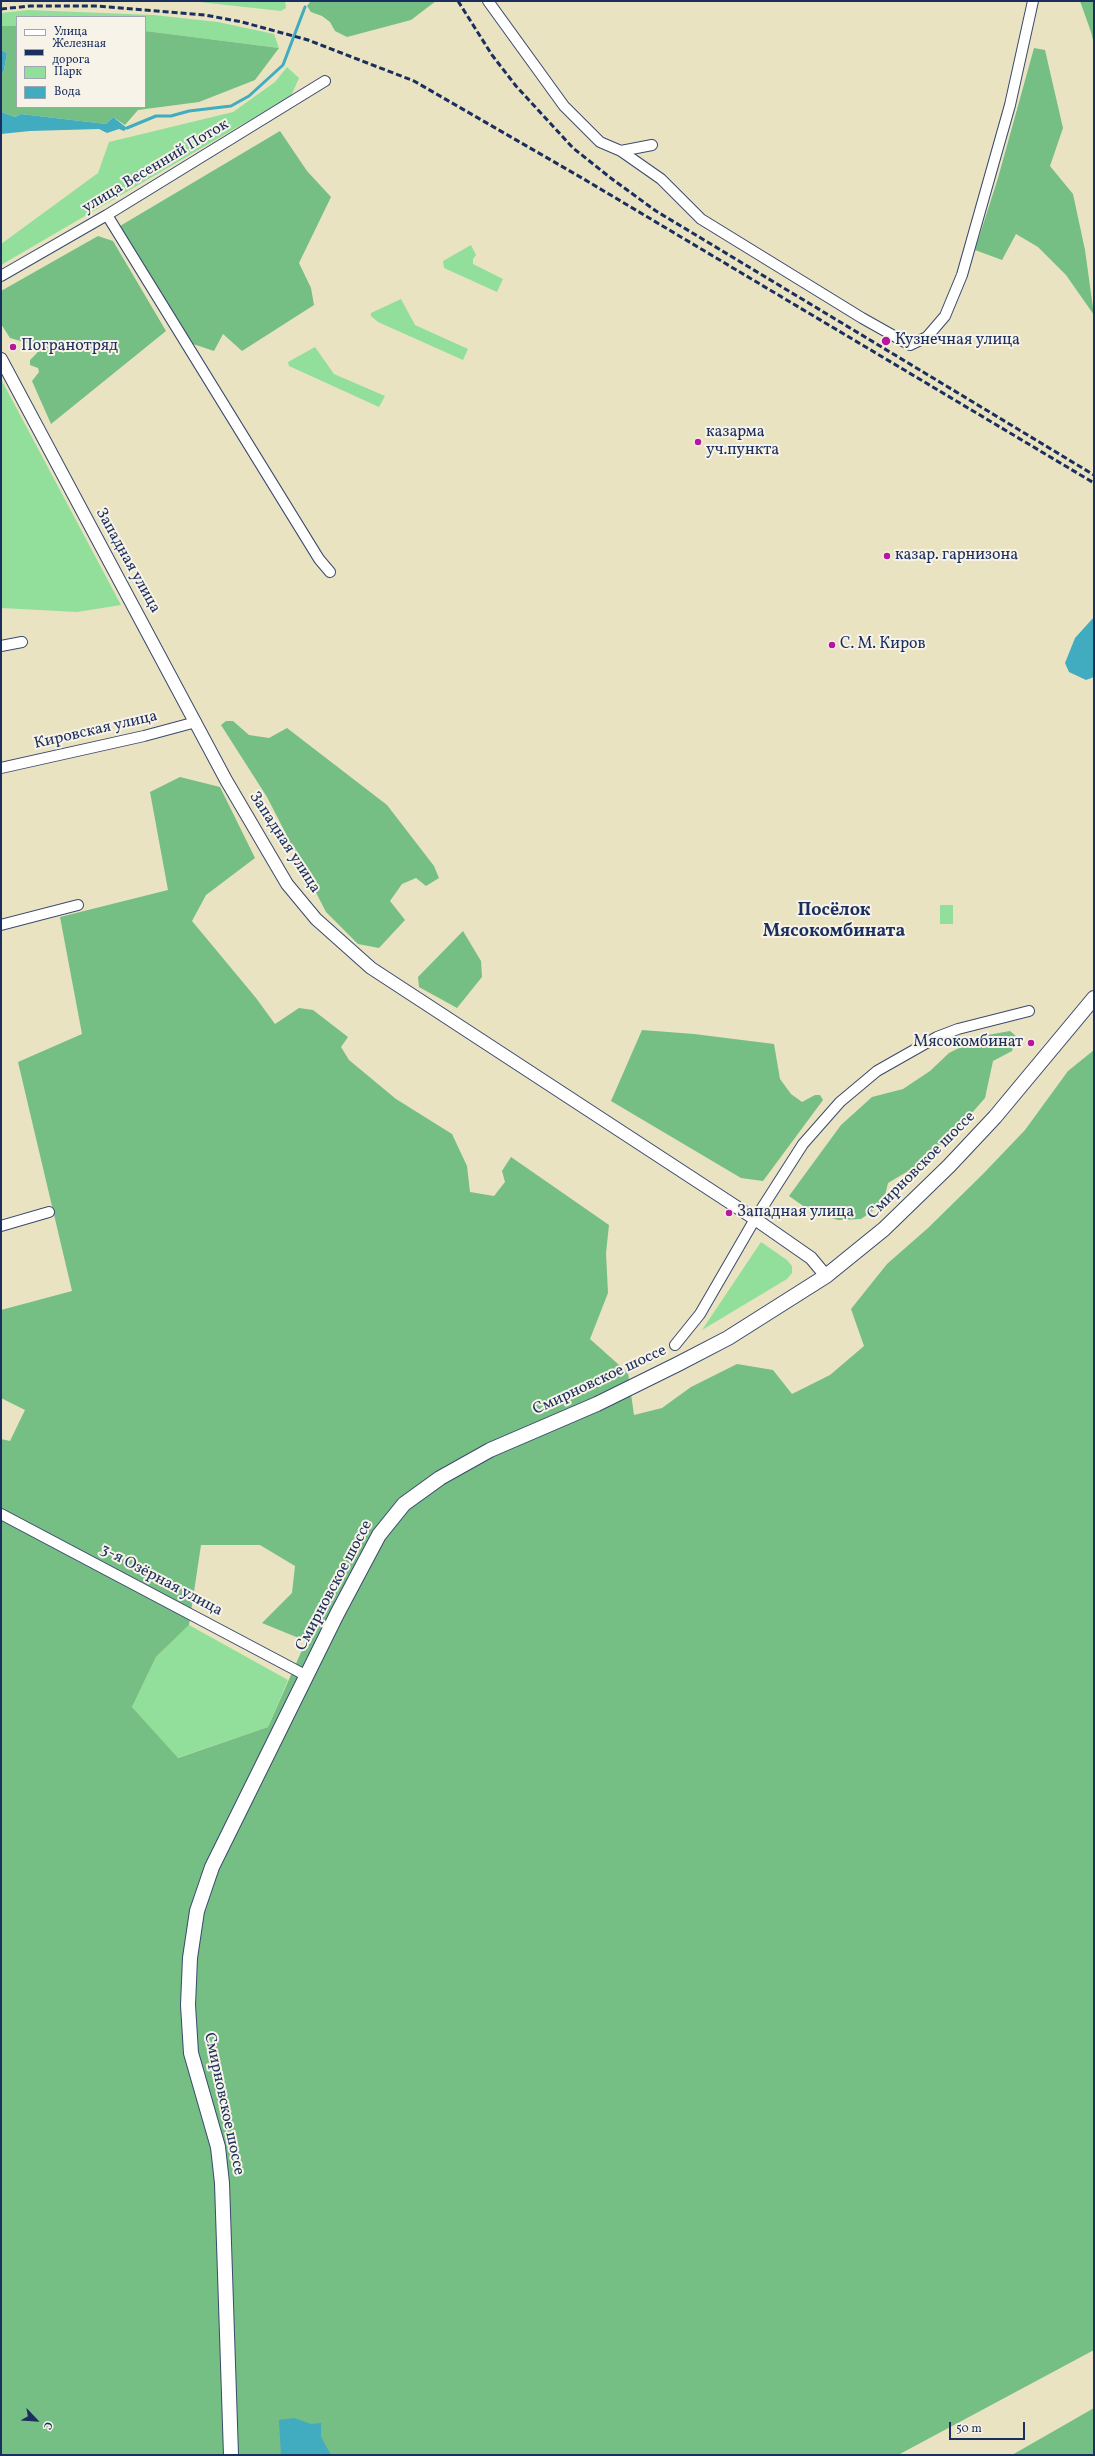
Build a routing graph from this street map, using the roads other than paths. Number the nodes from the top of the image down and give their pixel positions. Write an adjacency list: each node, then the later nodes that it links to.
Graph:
1 (488, 1): 5 (street)
2 (1033, 1): 5 (street)
3 (326, 81): 6 (street, улица Весенний Поток)
4 (652, 145): 5 (street)
5 (621, 151)
6 (107, 215): 7 (street, улица Весенний Поток); 9 (street)
7 (1, 276)
8 (1, 359): 12 (street, Западная улица)
9 (330, 572)
10 (22, 642): 11 (street)
11 (1, 646)
12 (196, 722): 13 (street, Кировская улица); 19 (street, Западная улица)
13 (1, 768)
14 (78, 905): 15 (street)
15 (1, 925)
16 (1094, 998): 21 (main road, Смирновское шоссе)
17 (1029, 1011): 19 (street, Смирновское шоссе)
18 (49, 1212): 20 (street)
19 (755, 1219): 21 (street, Западная улица); 22 (street, Смирновское шоссе)
20 (1, 1226)
21 (826, 1276): 24 (main road, Смирновское шоссе)
22 (675, 1345)
23 (1, 1514): 24 (street, 3-я Озёрная улица)
24 (307, 1676): 25 (main road, Смирновское шоссе)
25 (231, 2455)

